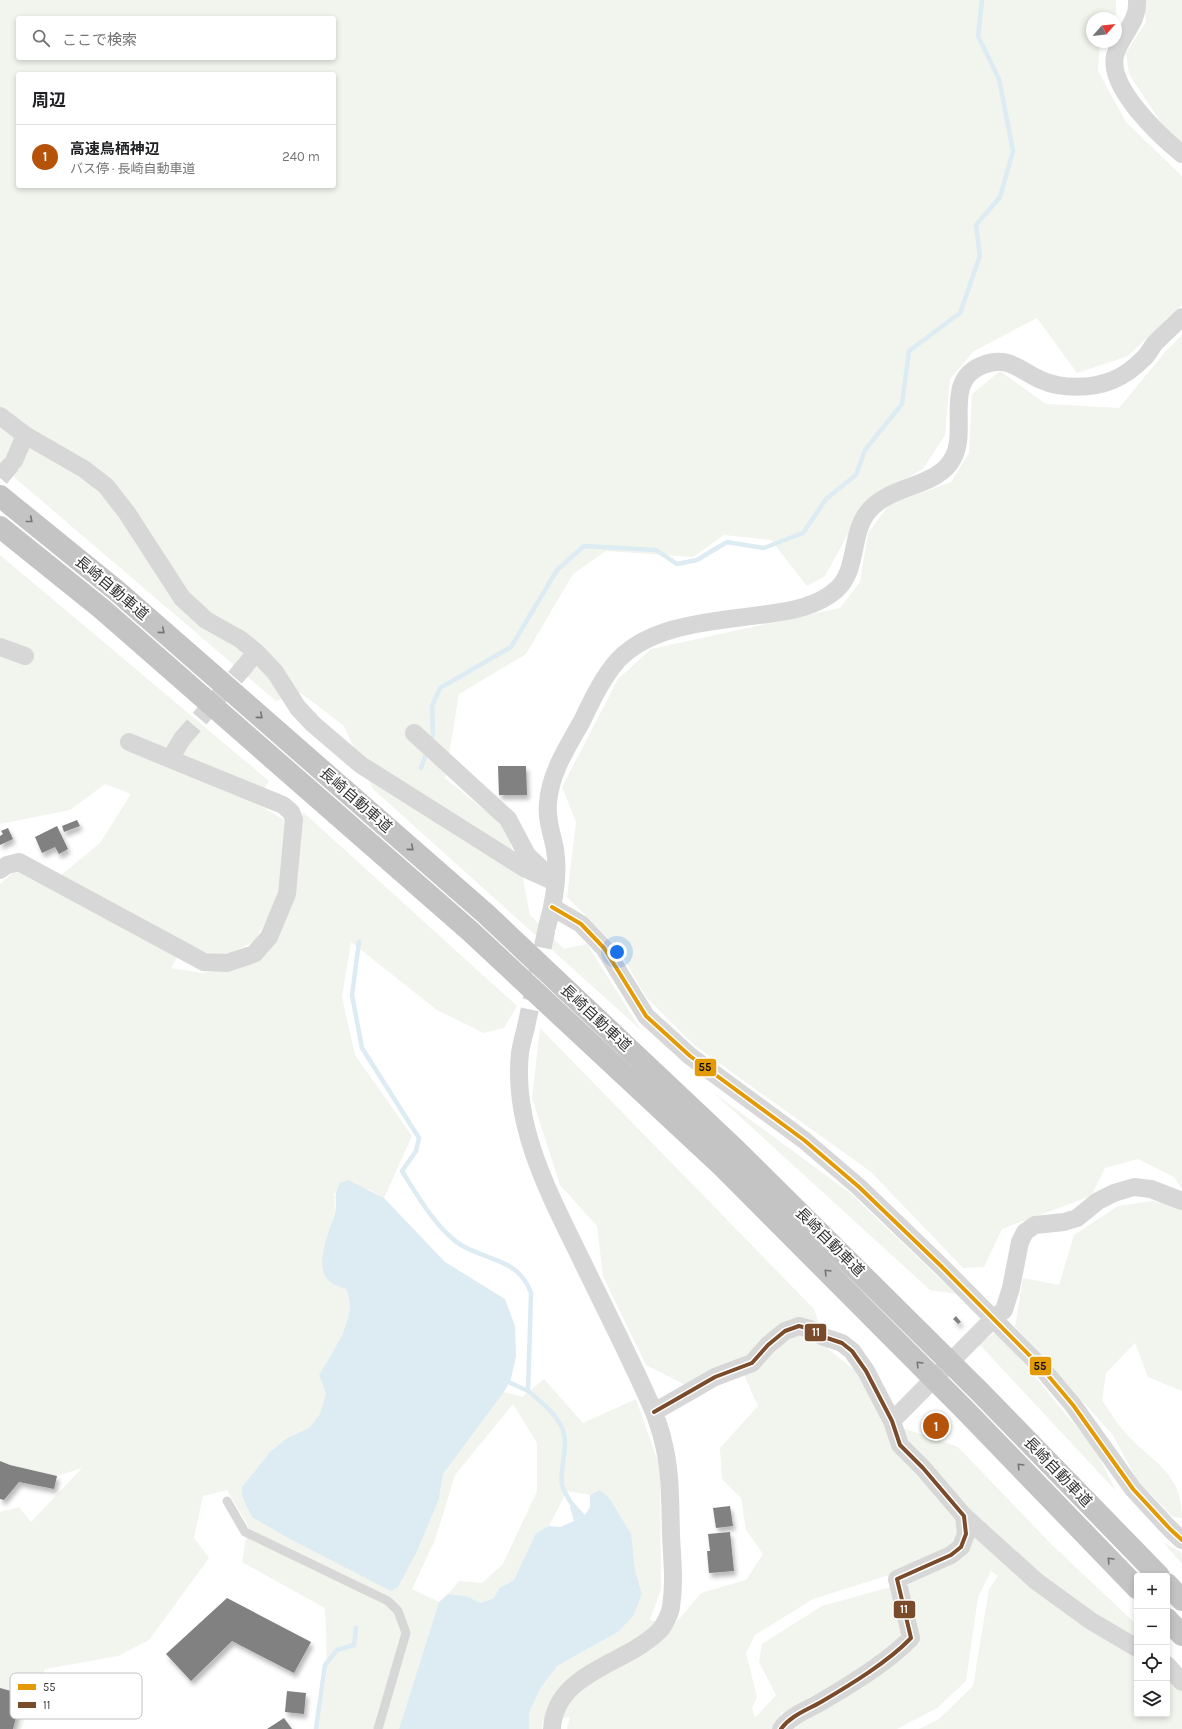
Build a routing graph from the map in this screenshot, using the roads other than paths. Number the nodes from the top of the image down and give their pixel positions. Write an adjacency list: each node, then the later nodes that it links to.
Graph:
1 (1137, 0): 2 (street)
2 (1182, 154)
3 (1182, 317): 16 (street)
4 (0, 416): 5 (street)
5 (25, 435): 6 (street); 16 (street)
6 (14, 461)
7 (0, 496): 27 (highway, 長崎自動車道, one-way to 27)
8 (0, 527): 28 (highway, 長崎自動車道, one-way to 8)
9 (0, 647): 10 (street)
10 (25, 656)
11 (414, 733): 16 (street)
12 (182, 739): 14 (street)
13 (128, 742): 14 (street)
14 (170, 759): 15 (street)
15 (0, 870)
16 (555, 882): 17 (street)
17 (552, 907): 18 (street); 21 (street)
18 (547, 927)
19 (526, 1027): 22 (street)
20 (1182, 1202): 21 (street)
21 (988, 1324): 23 (street); 26 (street)
22 (654, 1412): 23 (street); 37 (street)
23 (896, 1418): 25 (street)
24 (227, 1501): 36 (lane)
25 (964, 1516): 33 (street); 38 (street)
26 (1182, 1540)
27 (1156, 1573)
28 (1134, 1585)
29 (1170, 1587): 30 (highway)
30 (1182, 1600)
31 (1170, 1622): 32 (highway)
32 (1182, 1635)
33 (1134, 1646)
34 (1170, 1668): 35 (street)
35 (1182, 1682)
36 (378, 1729)
37 (552, 1729)
38 (781, 1729)

